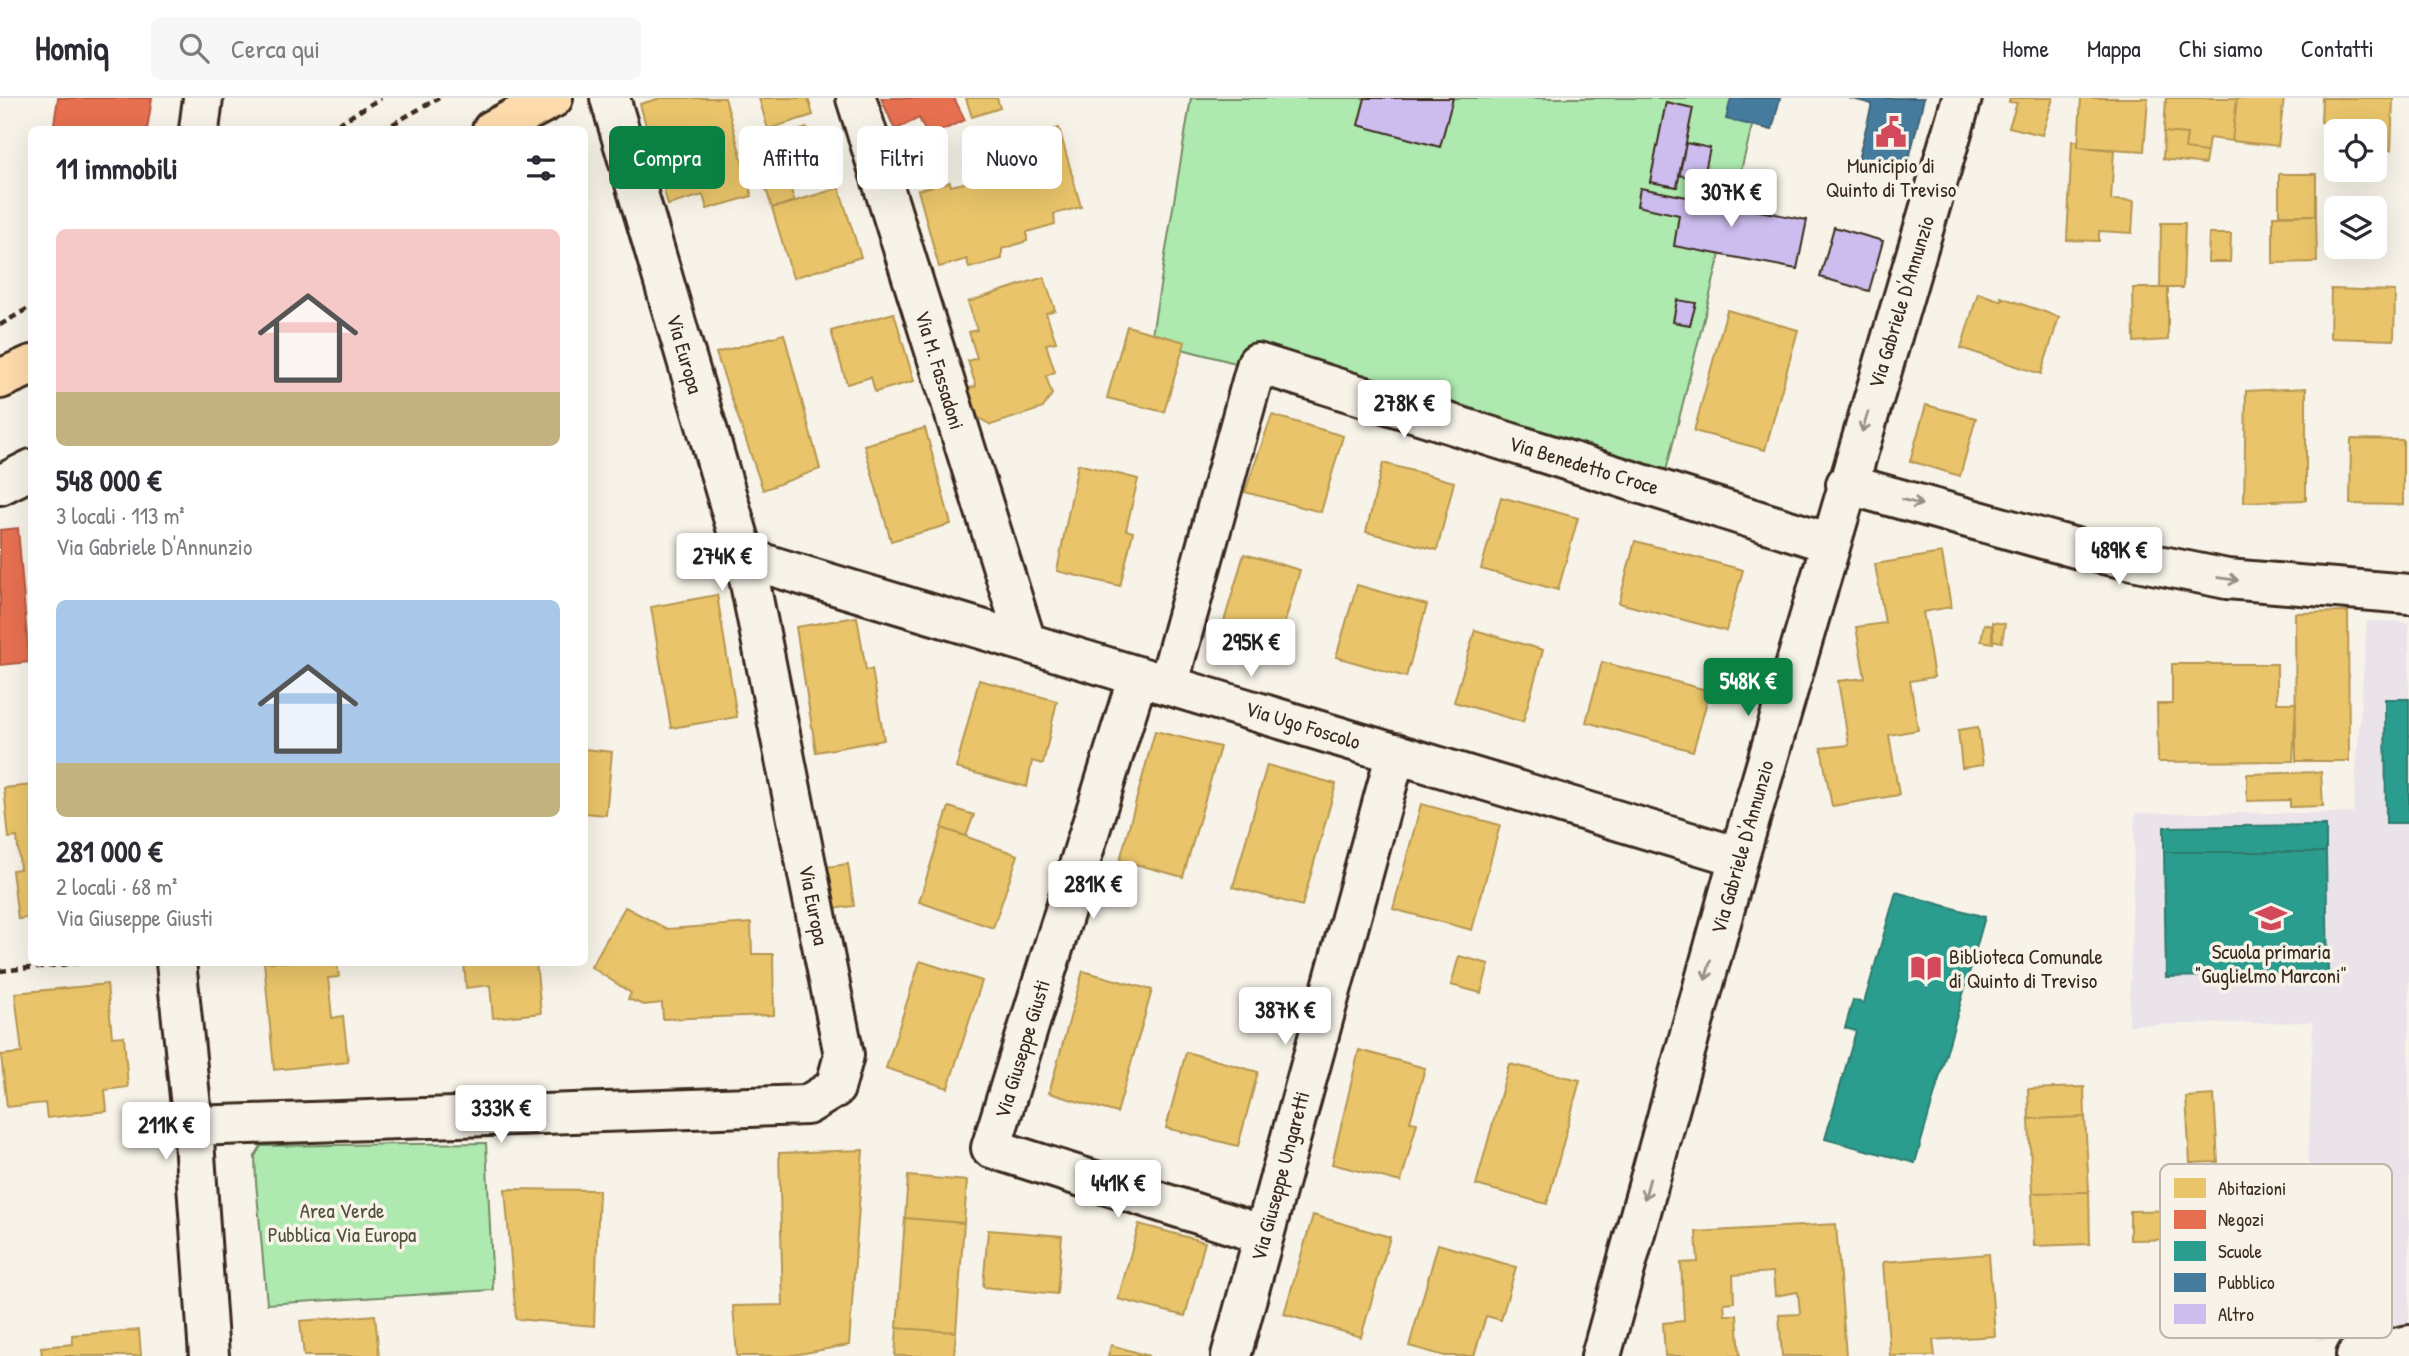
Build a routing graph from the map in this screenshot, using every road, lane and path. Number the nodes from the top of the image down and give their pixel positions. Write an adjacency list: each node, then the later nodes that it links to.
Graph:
1 (203, 98): 8 (street)
2 (381, 98): 9 (path)
3 (439, 98): 10 (path)
4 (553, 98): 11 (main road)
5 (610, 98): 20 (street, Via Europa)
6 (856, 98): 22 (street, Via M. Fassadoni)
7 (1962, 98): 17 (street, Via Gabriele D'Annunzio, one-way to 17)
8 (200, 126)
9 (335, 126)
10 (389, 126)
11 (500, 126)
12 (28, 308): 13 (path)
13 (0, 325)
14 (28, 367): 15 (main road)
15 (0, 379)
16 (28, 471): 18 (street)
17 (1846, 484): 19 (street, Via Gabriele D'Annunzio); 21 (street, one-way to 21)
18 (0, 485)
19 (1830, 543): 23 (street, Via Benedetto Croce); 25 (street, Via Gabriele D'Annunzio)
20 (746, 558): 22 (street, Via Ugo Foscolo); 29 (street, Via Europa)
21 (2409, 594)
22 (1026, 642): 23 (street, Via Ugo Foscolo)
23 (1153, 681): 24 (street, Via Ugo Foscolo); 30 (street, Via Giuseppe Giusti)
24 (1396, 753): 25 (street, Via Ugo Foscolo); 30 (street, Via Giuseppe Ungaretti)
25 (1739, 857): 34 (street, Via Gabriele D'Annunzio, one-way to 34)
26 (49, 966): 28 (path)
27 (176, 966): 29 (street)
28 (0, 971)
29 (193, 1126): 32 (street)
30 (1264, 1235): 33 (street, Via Giuseppe Ungaretti)
31 (2409, 1345): 35 (street)
32 (209, 1356)
33 (1231, 1356)
34 (1601, 1356)
35 (2356, 1356)

